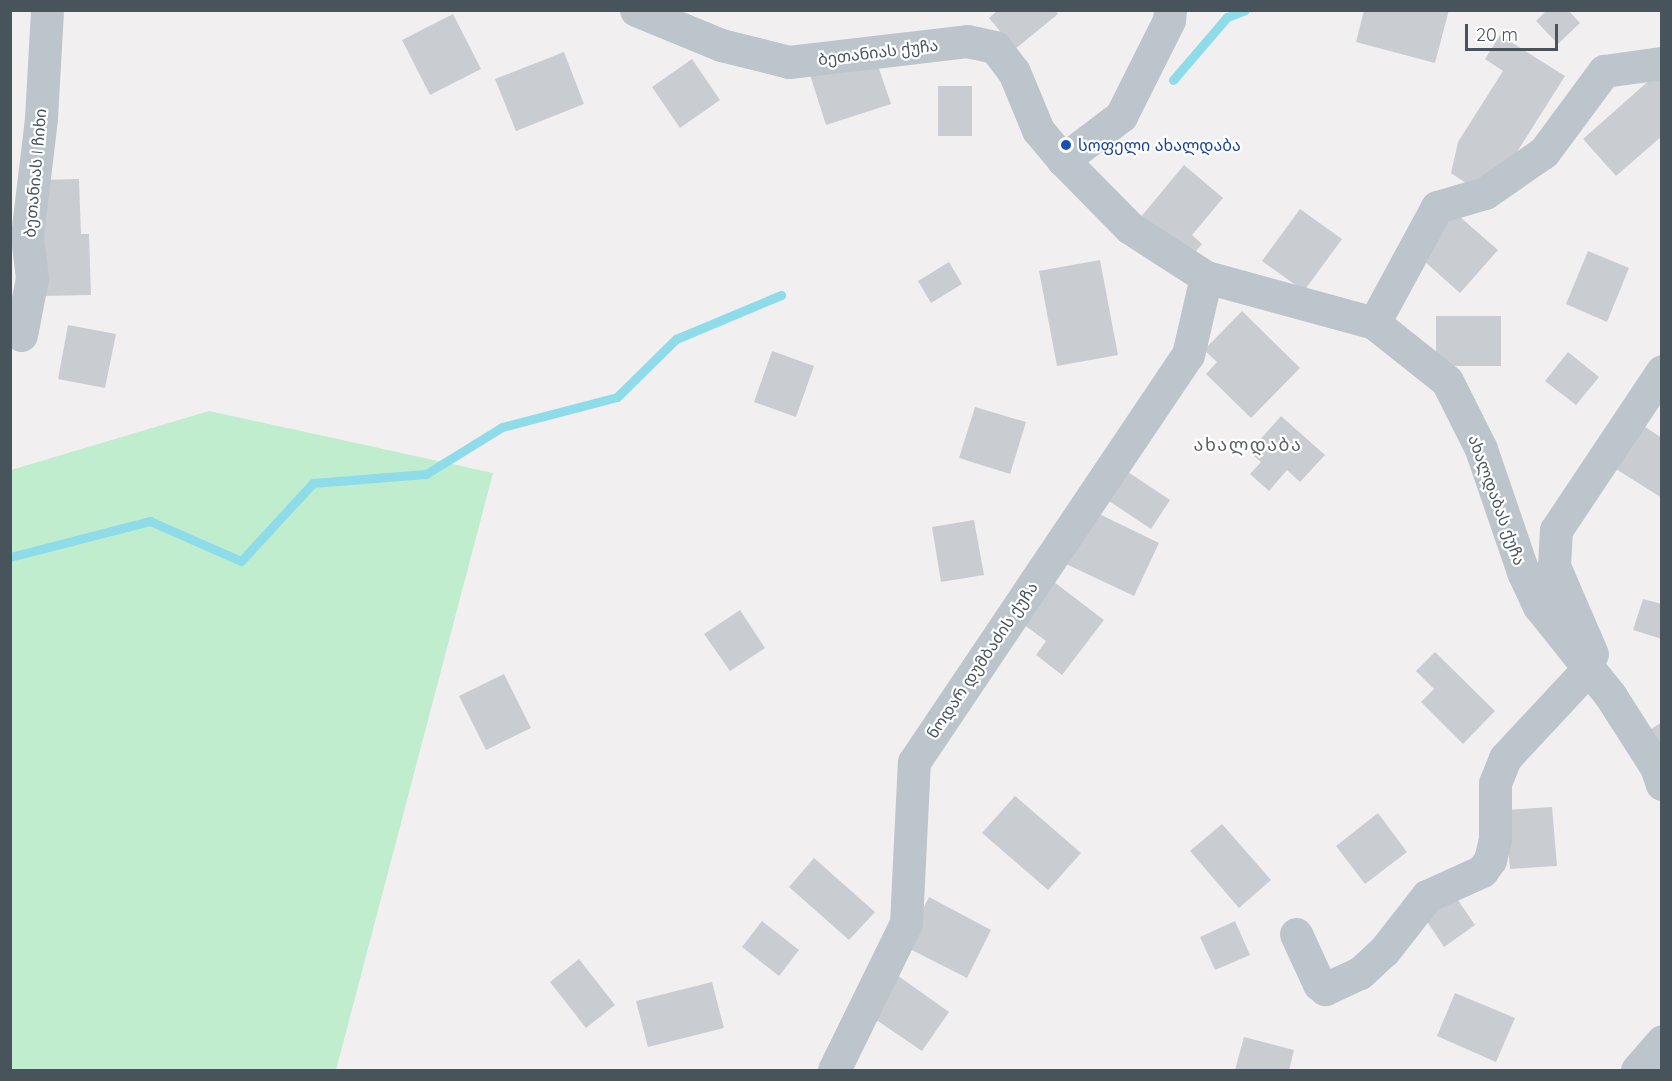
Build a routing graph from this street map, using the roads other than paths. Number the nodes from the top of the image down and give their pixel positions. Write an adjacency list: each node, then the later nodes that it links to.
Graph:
1 (47, 10): 8 (street, ბეთანიას I ჩიხი)
2 (636, 10): 5 (street, ბეთანიას ქუჩა)
3 (1170, 10): 5 (street)
4 (1662, 63): 7 (street)
5 (1063, 160): 6 (street, ახალდაბას ქუჩა)
6 (1206, 277): 7 (street, ახალდაბას ქუჩა); 15 (street, ნოდარ დუმბაძის ქუჩა)
7 (1374, 323): 10 (street, ახალდაბას ქუჩა)
8 (21, 335)
9 (1662, 371): 11 (street)
10 (1589, 668): 11 (street, ახალდაბას ქუჩა); 13 (street)
11 (1610, 695): 12 (street, ახალდაბას ქუჩა)
12 (1662, 784)
13 (1296, 934)
14 (1662, 1041): 16 (street)
15 (834, 1071)
16 (1637, 1071)

